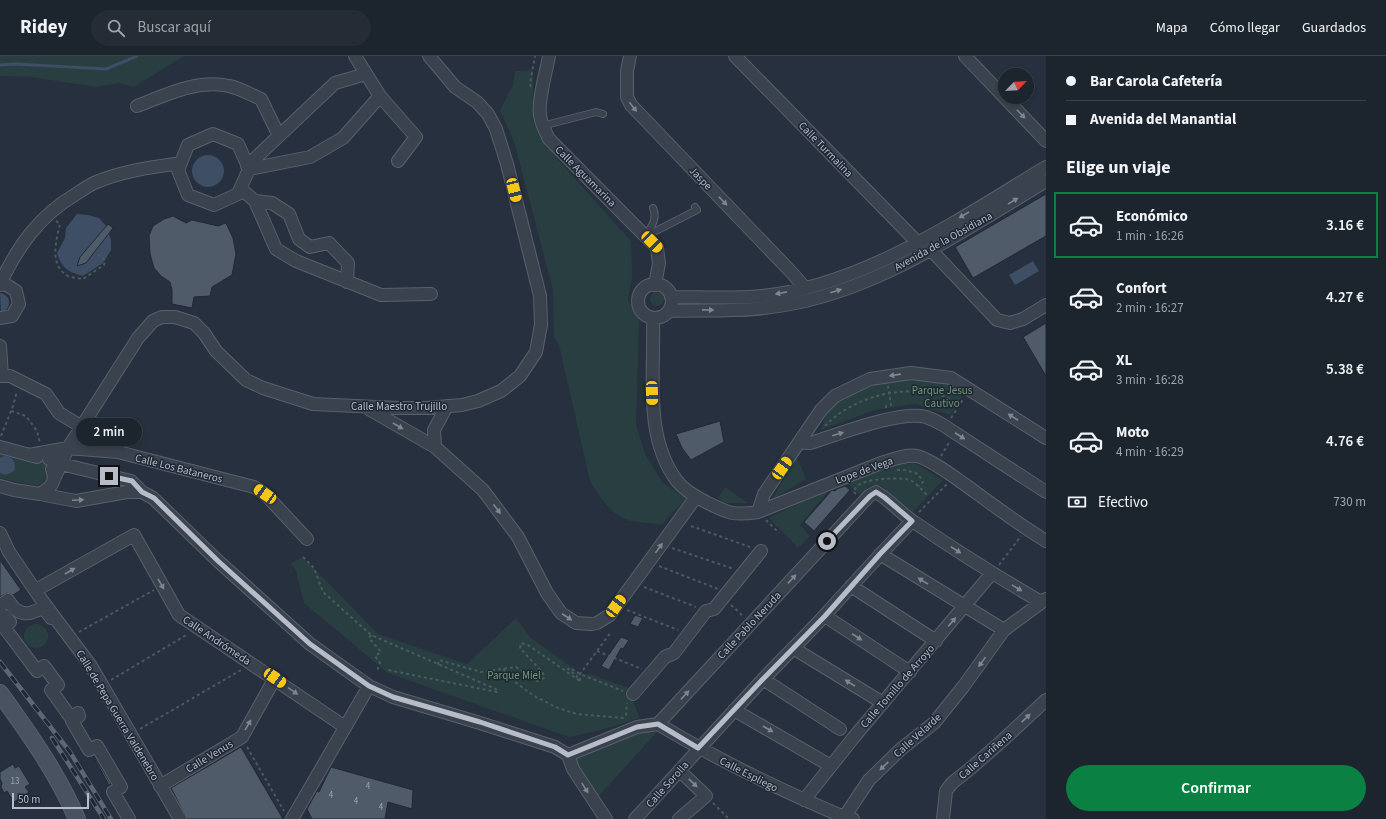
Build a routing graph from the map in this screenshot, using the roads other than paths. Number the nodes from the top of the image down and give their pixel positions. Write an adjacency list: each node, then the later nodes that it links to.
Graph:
1 (355, 56): 7 (street)
2 (429, 56): 40 (street, Calle Maestro Trujillo)
3 (549, 56): 11 (street)
4 (630, 56): 31 (street, Jaspe, one-way to 31)
5 (735, 56): 24 (street, Calle Turmalina)
6 (965, 56): 13 (street, one-way to 13)
7 (366, 74): 8 (street); 12 (street)
8 (380, 96): 14 (street); 17 (street)
9 (137, 106): 12 (street)
10 (602, 114): 11 (lane)
11 (542, 126): 23 (street, Calle Aguamarina)
12 (279, 136): 17 (street)
13 (1046, 141)
14 (398, 161)
15 (181, 163): 17 (street); 19 (street); 29 (street)
16 (1046, 167): 24 (street, Avenida de la Obsidiana, one-way to 24)
17 (248, 168): 19 (street)
18 (1046, 181): 26 (street, Avenida de la Obsidiana, one-way to 18)
19 (241, 189): 20 (street)
20 (255, 201): 25 (street); 27 (street)
21 (695, 207): 23 (lane)
22 (653, 208): 23 (lane)
23 (646, 236): 30 (street, Calle Aguamarina)
24 (917, 242): 31 (street, Avenida de la Obsidiana)
25 (316, 246): 27 (street); 28 (street)
26 (931, 250): 34 (street); 35 (street, Avenida de la Obsidiana, one-way to 26)
27 (305, 264): 28 (street)
28 (347, 282): 32 (street)
29 (0, 284): 36 (street)
30 (655, 285): 33 (street); 37 (street)
31 (805, 288): 33 (street, Avenida de la Obsidiana, one-way to 33)
32 (431, 294)
33 (671, 297): 35 (street)
34 (1046, 305)
35 (669, 311): 37 (street)
36 (0, 318)
37 (654, 318): 56 (street)
38 (0, 346): 39 (street)
39 (1, 376): 42 (street)
40 (446, 406): 41 (street, Calle Maestro Trujillo); 45 (street)
41 (364, 407): 42 (street, Calle Maestro Trujillo); 45 (street, one-way to 45)
42 (82, 427): 47 (street, Calle Maestro Trujillo)
43 (1046, 438): 44 (street, one-way to 44)
44 (800, 442): 54 (street, one-way to 54); 57 (street)
45 (435, 447): 56 (street, one-way to 56)
46 (0, 448): 48 (street)
47 (68, 448): 48 (street, Calle Los Bataneros); 50 (street, Calle Maestro Trujillo); 60 (street, Calle Los Bataneros)
48 (29, 454): 49 (street)
49 (49, 459): 50 (street); 51 (street)
50 (61, 464): 51 (street, Calle Maestro Trujillo); 53 (street)
51 (55, 477): 55 (street, Calle Maestro Trujillo)
52 (0, 486): 55 (street)
53 (142, 492): 55 (street, one-way to 53); 78 (street)
54 (1046, 492)
55 (40, 494)
56 (696, 497): 57 (street)
57 (758, 512): 61 (street, Lope de Vega)
58 (913, 519): 63 (street, Calle Sorolla); 64 (street, one-way to 64); 84 (street, Calle Pablo Neruda, one-way to 58)
59 (0, 533): 66 (street, Calle de Pepa Guerra Valdenebro)
60 (306, 539)
61 (1046, 541)
62 (761, 551): 80 (street)
63 (880, 554): 65 (street, Calle Sorolla); 69 (street, one-way to 63)
64 (992, 573): 67 (street, one-way to 67); 69 (street, Calle Tomillo de Arroyo)
65 (851, 586): 70 (street, Calle Sorolla); 73 (street)
66 (36, 590): 76 (street, Calle Andrómeda, one-way to 76); 91 (street, Calle de Pepa Guerra Valdenebro)
67 (1044, 601): 72 (street, Calle Velarde)
68 (0, 606): 97 (street)
69 (965, 607): 72 (street); 73 (street, Calle Tomillo de Arroyo, one-way to 69)
70 (825, 616): 74 (street, Calle Sorolla); 75 (street, one-way to 75)
71 (0, 620): 96 (street)
72 (1004, 630): 94 (street, Calle Velarde, one-way to 94)
73 (936, 641): 75 (street, Calle Tomillo de Arroyo)
74 (793, 648): 77 (street, Calle Sorolla); 82 (street, one-way to 74)
75 (910, 672): 82 (street, Calle Tomillo de Arroyo)
76 (275, 678): 85 (street, Calle Andrómeda, one-way to 85); 91 (street, Calle Venus, one-way to 76)
77 (763, 679): 83 (street, Calle Sorolla); 86 (street)
78 (369, 686): 85 (street); 88 (street)
79 (0, 693): 95 (main road)
80 (633, 694)
81 (1046, 700): 102 (street, Calle Cariñena, one-way to 81)
82 (883, 703): 89 (street, Calle Tomillo de Arroyo)
83 (734, 710): 87 (street, Calle Sorolla); 89 (street, one-way to 89)
84 (658, 724): 87 (street, Calle Espliego); 88 (street)
85 (345, 727): 93 (street)
86 (840, 729)
87 (698, 748): 90 (street, Calle Sorolla); 92 (street, Calle Espliego)
88 (568, 755): 99 (street, one-way to 99)
89 (831, 766): 92 (street, Calle Tomillo de Arroyo)
90 (680, 771): 100 (street, Calle Sorolla); 101 (street, one-way to 101)
91 (160, 786): 98 (street, Calle de Pepa Guerra Valdenebro)
92 (804, 800): 94 (street, Calle Espliego)
93 (288, 816)
94 (847, 818)
95 (77, 819)
96 (129, 819)
97 (176, 819)
98 (180, 819)
99 (606, 819)
100 (635, 819)
101 (679, 819)
102 (943, 819)

